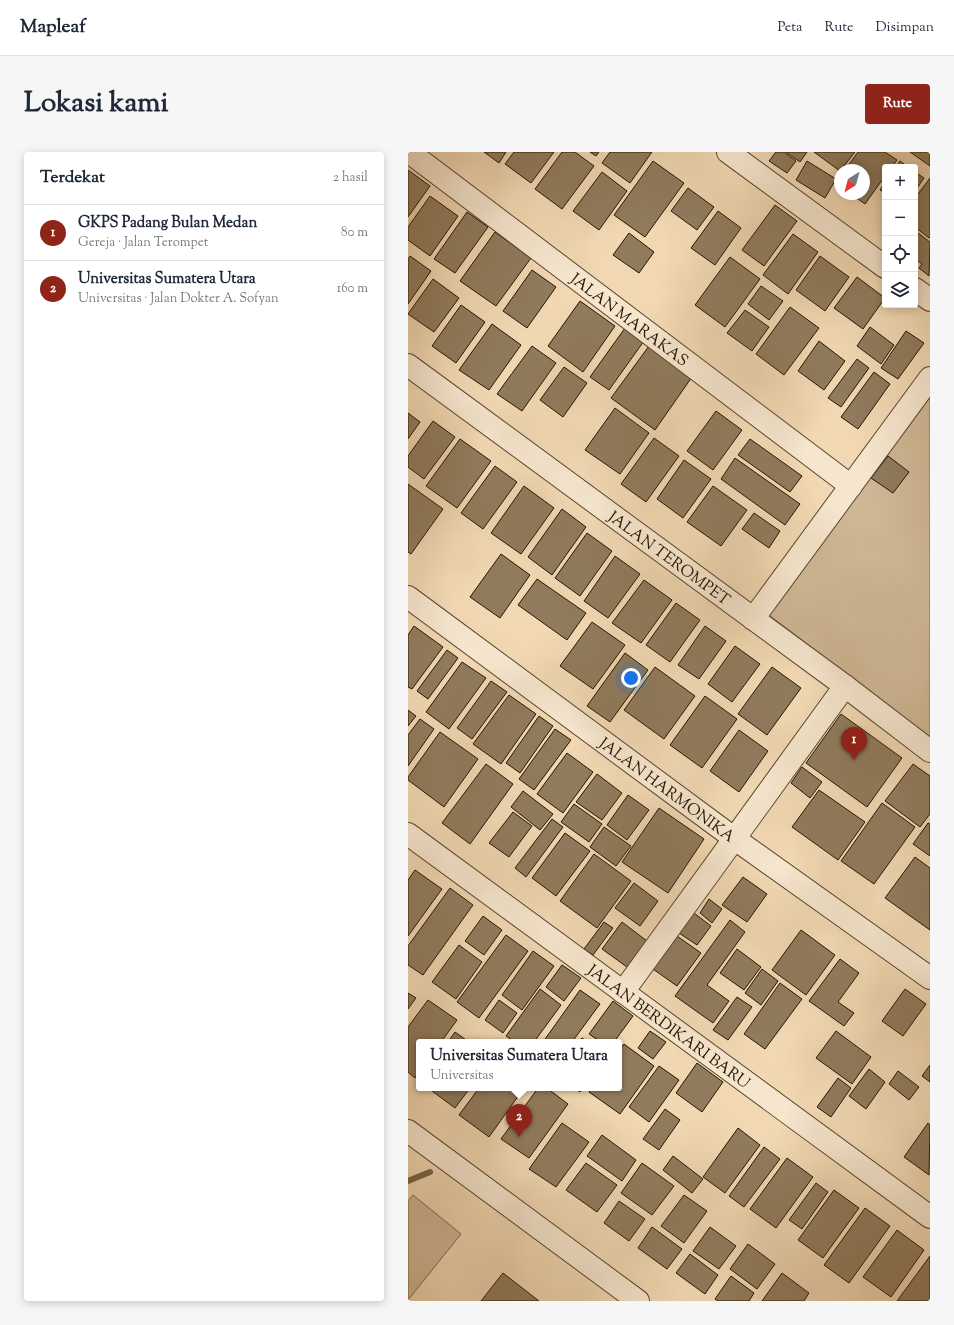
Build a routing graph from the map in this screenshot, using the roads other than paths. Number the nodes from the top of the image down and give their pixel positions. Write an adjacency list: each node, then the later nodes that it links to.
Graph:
1 (409, 152): 8 (street, JALAN MARAKAS)
2 (728, 152): 3 (street)
3 (882, 265)
4 (918, 291): 5 (street)
5 (930, 300)
6 (408, 366): 10 (street, JALAN TEROMPET)
7 (930, 378): 8 (street)
8 (851, 486): 10 (street)
9 (408, 597): 14 (street, JALAN HARMONIKA)
10 (752, 619): 11 (street, JALAN TEROMPET)
11 (845, 686): 12 (street, JALAN TEROMPET); 14 (street)
12 (930, 751)
13 (408, 834): 16 (street, JALAN BERDIKARI BARU)
14 (735, 839): 15 (street, JALAN HARMONIKA); 16 (street)
15 (930, 978)
16 (623, 992): 18 (street, JALAN BERDIKARI BARU)
17 (408, 1131): 19 (street)
18 (930, 1217)
19 (638, 1301)

